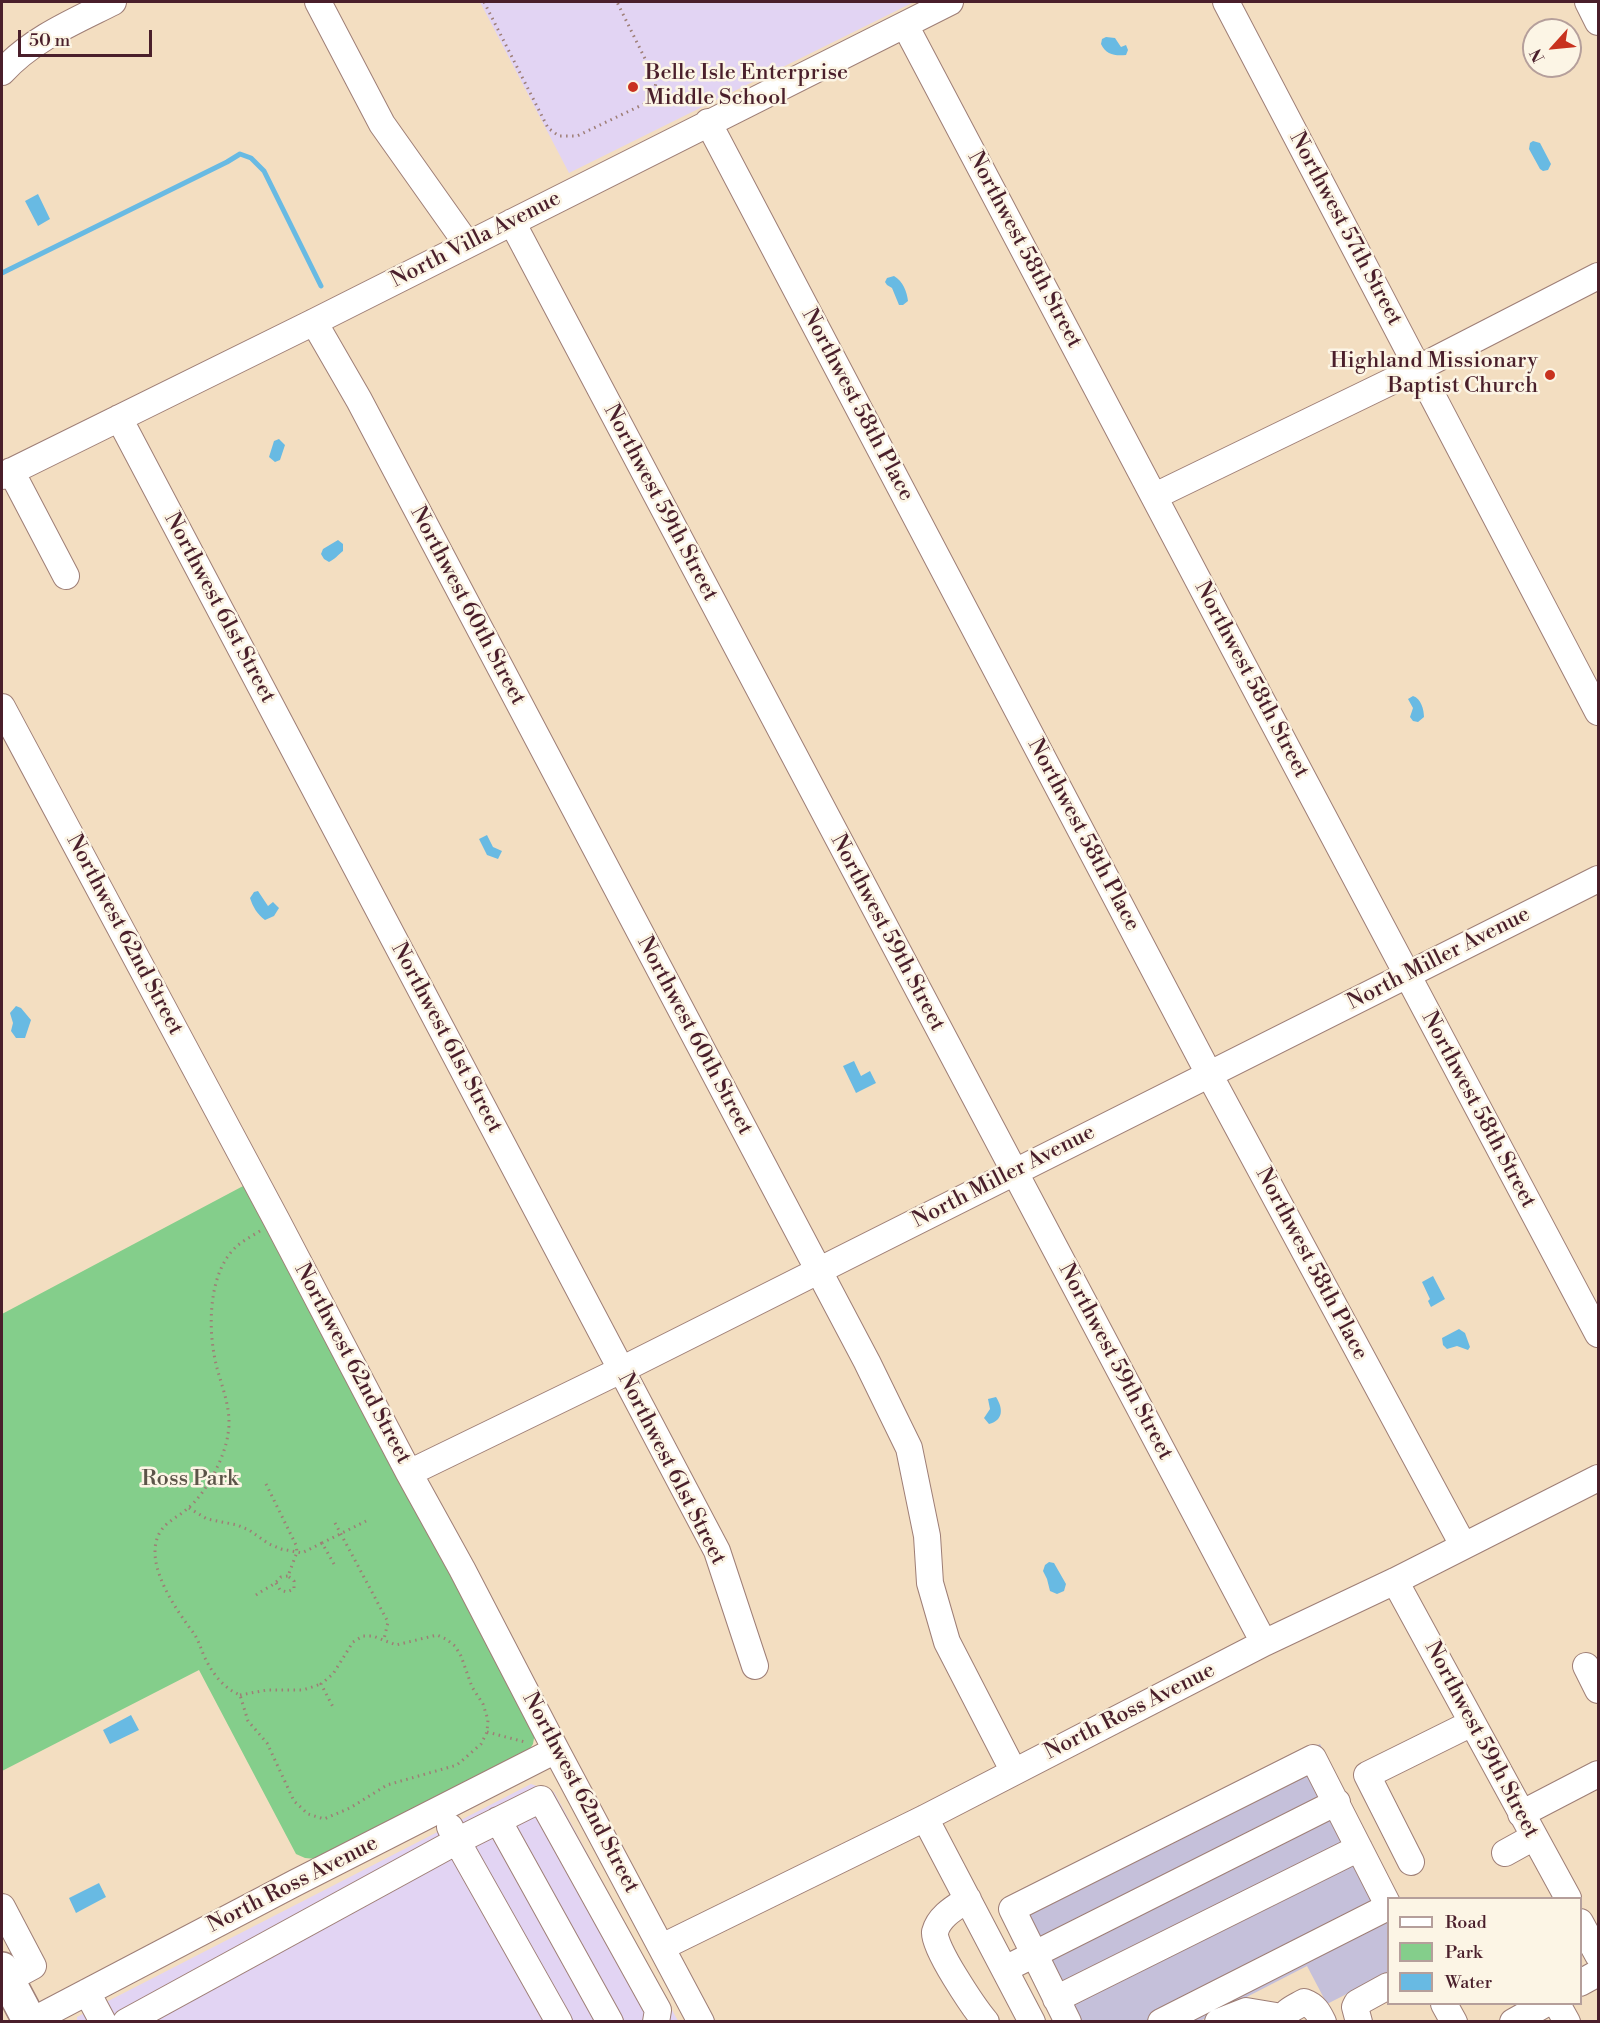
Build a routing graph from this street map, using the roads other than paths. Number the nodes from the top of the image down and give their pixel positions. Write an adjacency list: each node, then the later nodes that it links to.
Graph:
1 (113, 2): 8 (street)
2 (318, 2): 11 (street)
3 (950, 2): 7 (street, North Villa Avenue)
4 (1226, 2): 14 (street, Northwest 57th Street)
5 (1588, 2): 6 (street)
6 (1599, 22)
7 (905, 25): 9 (street, North Villa Avenue); 17 (street, Northwest 58th Street)
8 (2, 72)
9 (708, 122): 10 (street, North Villa Avenue); 23 (street, Northwest 58th Place)
10 (512, 222): 11 (street, North Villa Avenue); 24 (street, Northwest 59th Street)
11 (467, 244): 13 (street, North Villa Avenue)
12 (1599, 276): 14 (street)
13 (314, 322): 15 (street, North Villa Avenue); 25 (street, Northwest 60th Street)
14 (1417, 369): 17 (street); 20 (street, Northwest 57th Street)
15 (119, 418): 16 (street, North Villa Avenue); 27 (street, Northwest 61st Street)
16 (6, 474): 18 (street)
17 (1155, 496): 22 (street, Northwest 58th Street)
18 (66, 576)
19 (2, 707): 28 (street, Northwest 62nd Street)
20 (1599, 712)
21 (1599, 879): 22 (street, North Miller Avenue)
22 (1406, 976): 23 (street, North Miller Avenue); 26 (street, Northwest 58th Street)
23 (1209, 1074): 24 (street, North Miller Avenue); 30 (street, Northwest 58th Place)
24 (1014, 1173): 25 (street, North Miller Avenue); 32 (street, Northwest 59th Street)
25 (817, 1270): 27 (street, North Miller Avenue); 38 (street, Northwest 60th Street)
26 (1599, 1334)
27 (621, 1370): 28 (street, North Miller Avenue); 33 (street, Northwest 61st Street)
28 (409, 1473): 37 (street, Northwest 62nd Street)
29 (1599, 1478): 30 (street, North Ross Avenue)
30 (1463, 1545): 31 (street, North Ross Avenue)
31 (1395, 1581): 32 (street, North Ross Avenue); 36 (street, Northwest 59th Street)
32 (1264, 1643): 38 (street, North Ross Avenue)
33 (755, 1666)
34 (1586, 1666): 35 (street)
35 (1599, 1690)
36 (1472, 1723): 42 (street, Northwest 59th Street); 49 (street)
37 (556, 1750): 41 (street, North Ross Avenue); 56 (street, Northwest 62nd Street)
38 (1014, 1772): 43 (street, North Ross Avenue)
39 (1599, 1774): 42 (street)
40 (1337, 1802): 47 (street); 57 (street); 57 (street)
41 (441, 1809): 46 (street); 64 (street, North Ross Avenue)
42 (1521, 1814): 45 (street, Northwest 59th Street)
43 (925, 1818): 51 (street); 56 (street, North Ross Avenue)
44 (498, 1820): 46 (street); 74 (street); 75 (street)
45 (1534, 1837): 48 (street); 50 (street, Northwest 59th Street)
46 (457, 1840): 72 (street); 73 (street)
47 (1359, 1848): 52 (street); 65 (street)
48 (1504, 1853)
49 (1411, 1862)
50 (1567, 1897)
51 (968, 1899): 59 (street); 77 (street)
52 (1387, 1902)
53 (2, 1907): 61 (street)
54 (1387, 1907): 80 (street)
55 (1582, 1924): 58 (street)
56 (662, 1947): 76 (street, Northwest 62nd Street)
57 (1034, 1955): 59 (street); 65 (street)
58 (1599, 1955)
59 (1005, 1969): 78 (street)
60 (1599, 1973): 62 (street)
61 (4, 1974): 70 (main road)
62 (1582, 1982)
63 (1387, 1987): 83 (street)
64 (87, 1992): 70 (street, North Ross Avenue); 71 (street)
65 (1056, 1999): 79 (street)
66 (1445, 2005): 84 (street)
67 (1543, 2005): 85 (street)
68 (1558, 2005): 86 (street)
69 (1282, 2019): 81 (street); 82 (street)
70 (30, 2022)
71 (103, 2022)
72 (126, 2022)
73 (559, 2022)
74 (610, 2022)
75 (656, 2022)
76 (702, 2022)
77 (986, 2022)
78 (1032, 2022)
79 (1068, 2022)
80 (1161, 2022)
81 (1218, 2022)
82 (1323, 2022)
83 (1359, 2022)
84 (1454, 2022)
85 (1513, 2022)
86 (1567, 2022)

